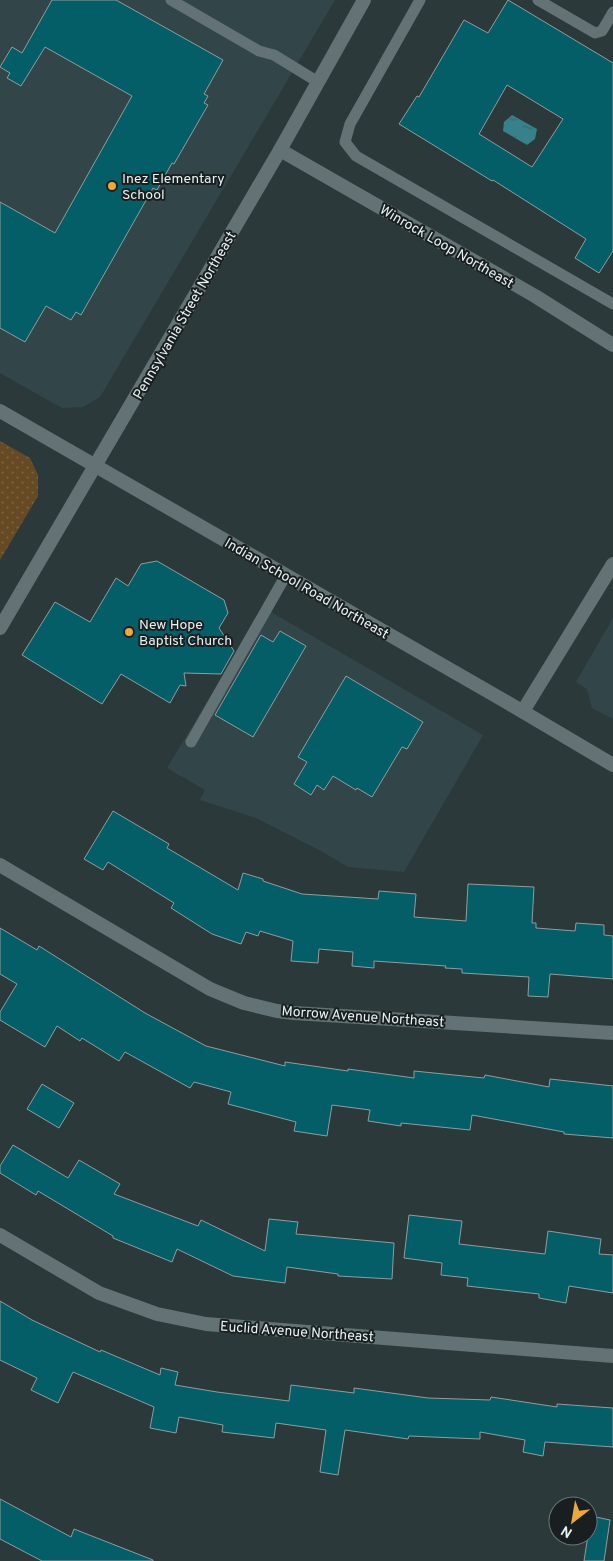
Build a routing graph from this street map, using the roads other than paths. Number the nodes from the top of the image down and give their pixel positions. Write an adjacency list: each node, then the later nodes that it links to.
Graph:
1 (171, 0): 6 (lane)
2 (364, 0): 6 (street, Pennsylvania Street Northeast)
3 (420, 0): 8 (lane)
4 (538, 0): 5 (lane)
5 (613, 12)
6 (318, 82): 7 (street, Pennsylvania Street Northeast)
7 (280, 150): 9 (street, Winrock Loop Northeast); 11 (street, Pennsylvania Street Northeast)
8 (613, 304)
9 (613, 345)
10 (0, 411): 11 (street, Indian School Road Northeast)
11 (96, 467): 13 (street, Indian School Road Northeast); 14 (street, Pennsylvania Street Northeast)
12 (613, 564): 15 (street)
13 (286, 576): 15 (street, Indian School Road Northeast); 16 (lane)
14 (0, 628)
15 (523, 711): 17 (street, Indian School Road Northeast)
16 (191, 742)
17 (613, 765)
18 (0, 865): 19 (street, Morrow Avenue Northeast)
19 (613, 1033)
20 (0, 1235): 21 (street, Euclid Avenue Northeast)
21 (613, 1356)

